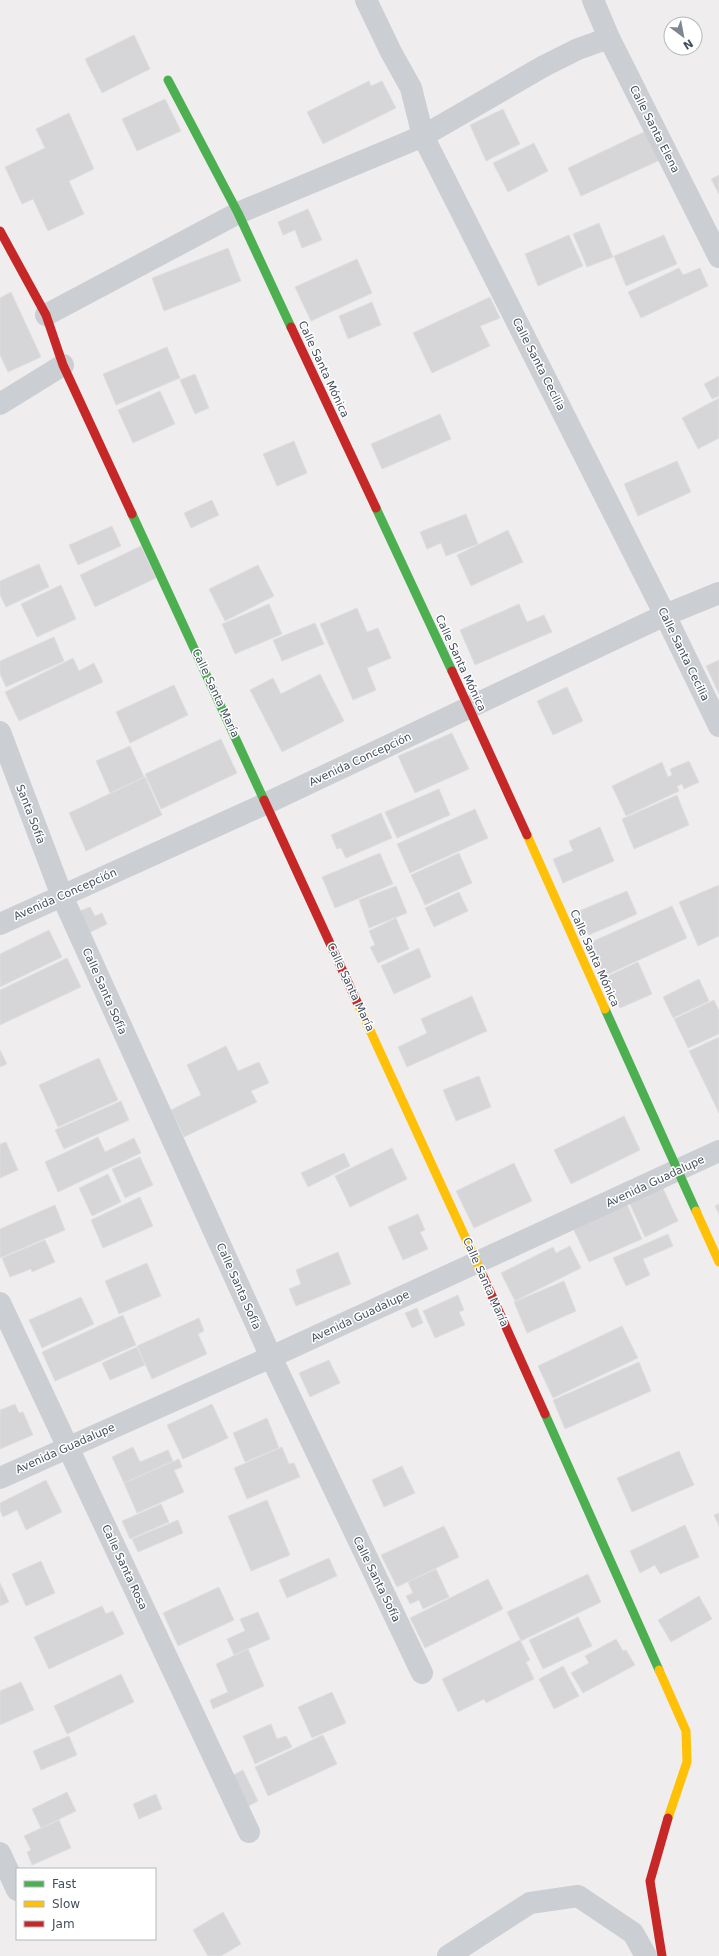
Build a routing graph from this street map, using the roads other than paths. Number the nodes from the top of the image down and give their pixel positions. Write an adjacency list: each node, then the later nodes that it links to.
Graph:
1 (366, 0): 5 (street, Calle Santa Cecilia)
2 (594, 0): 3 (street, Calle Santa Elena)
3 (609, 38): 5 (street); 8 (street, Calle Santa Elena)
4 (168, 80): 6 (street, Calle Santa Mónica)
5 (423, 136): 6 (street); 13 (street, Calle Santa Cecilia)
6 (238, 213): 9 (street); 14 (street, Calle Santa Mónica)
7 (0, 231): 9 (street, Calle Santa María)
8 (719, 257)
9 (46, 315): 10 (street, Calle Santa María)
10 (63, 365): 11 (street); 17 (street, Calle Santa María)
11 (0, 404)
12 (719, 593): 13 (street, Avenida Concepción)
13 (665, 615): 14 (street, Avenida Concepción); 15 (street, Calle Santa Cecilia)
14 (469, 707): 17 (street, Avenida Concepción); 21 (street, Calle Santa Mónica)
15 (719, 726)
16 (0, 732): 18 (street, Santa Sofía)
17 (267, 803): 18 (street, Avenida Concepción); 22 (street, Calle Santa María)
18 (62, 896): 19 (street, Avenida Concepción); 25 (street, Calle Santa Sofía)
19 (0, 924)
20 (719, 1151): 21 (street, Avenida Guadalupe)
21 (678, 1171): 22 (street, Avenida Guadalupe); 23 (street, Calle Santa Mónica)
22 (477, 1262): 25 (street, Avenida Guadalupe); 34 (street, Calle Santa María)
23 (719, 1262)
24 (0, 1303): 26 (street, Calle Santa Rosa)
25 (271, 1356): 26 (street, Avenida Guadalupe); 28 (street, Calle Santa Sofía)
26 (68, 1446): 27 (street, Avenida Guadalupe); 29 (street, Calle Santa Rosa)
27 (0, 1478)
28 (422, 1673)
29 (249, 1832)
30 (0, 1853): 31 (street)
31 (16, 1888)
32 (448, 1956): 33 (street)
33 (646, 1956)
34 (662, 1956)

